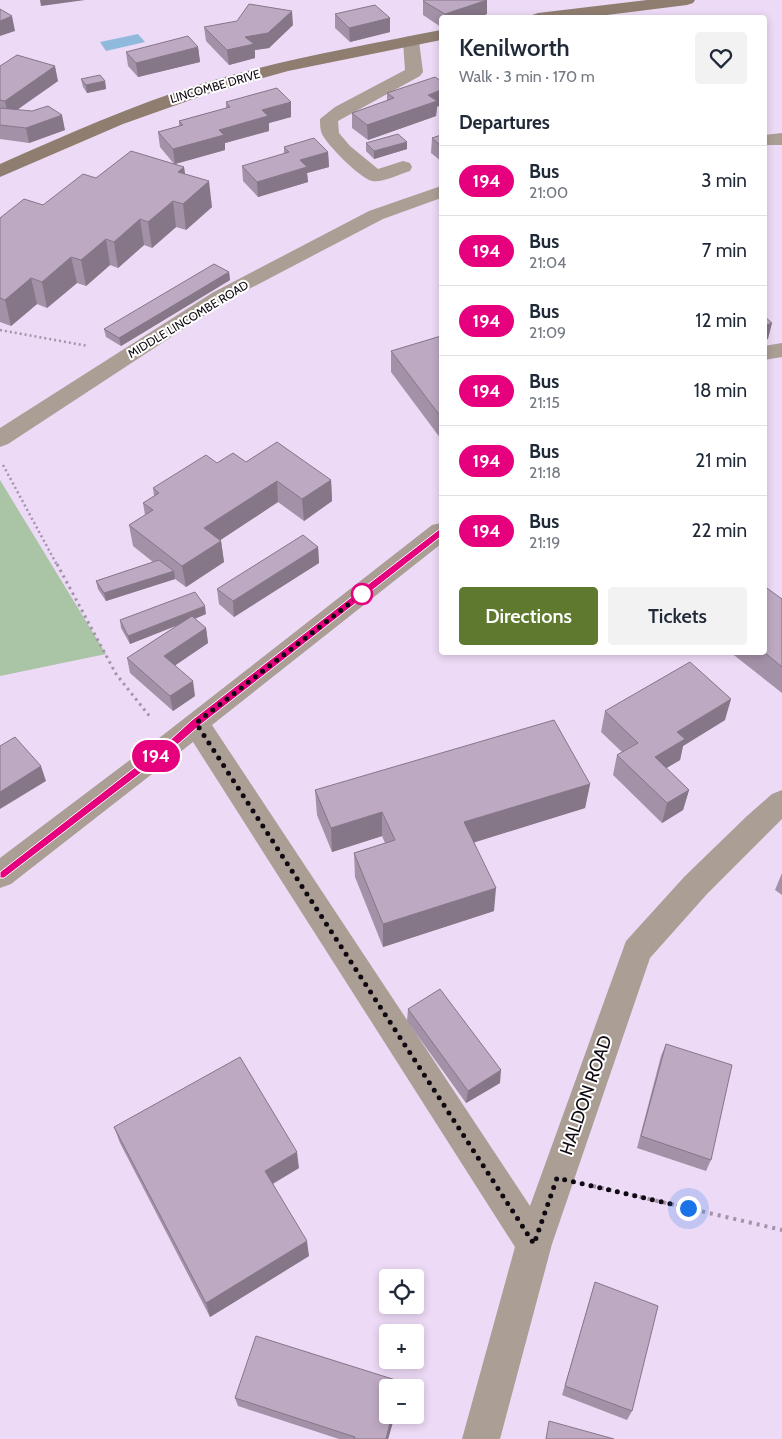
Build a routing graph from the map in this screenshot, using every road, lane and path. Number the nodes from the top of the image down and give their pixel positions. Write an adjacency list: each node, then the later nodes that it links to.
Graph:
1 (686, 0): 2 (street)
2 (563, 15)
3 (439, 35): 4 (street, LINCOMBE DRIVE)
4 (412, 41): 7 (street); 8 (street, LINCOMBE DRIVE)
5 (767, 140): 6 (street)
6 (782, 140)
7 (403, 167)
8 (0, 171)
9 (439, 193): 11 (street, MIDDLE LINCOMBE ROAD)
10 (0, 330): 11 (path)
11 (136, 350): 14 (street, MIDDLE LINCOMBE ROAD)
12 (782, 350): 13 (street)
13 (767, 353)
14 (0, 439)
15 (0, 460): 17 (path)
16 (439, 533): 17 (street)
17 (184, 733): 19 (street); 22 (street)
18 (782, 802): 20 (street, HALDON ROAD)
19 (0, 875)
20 (557, 1178): 21 (path); 22 (street, HALDON ROAD)
21 (782, 1230)
22 (534, 1244): 23 (street, HALDON ROAD)
23 (481, 1439)

